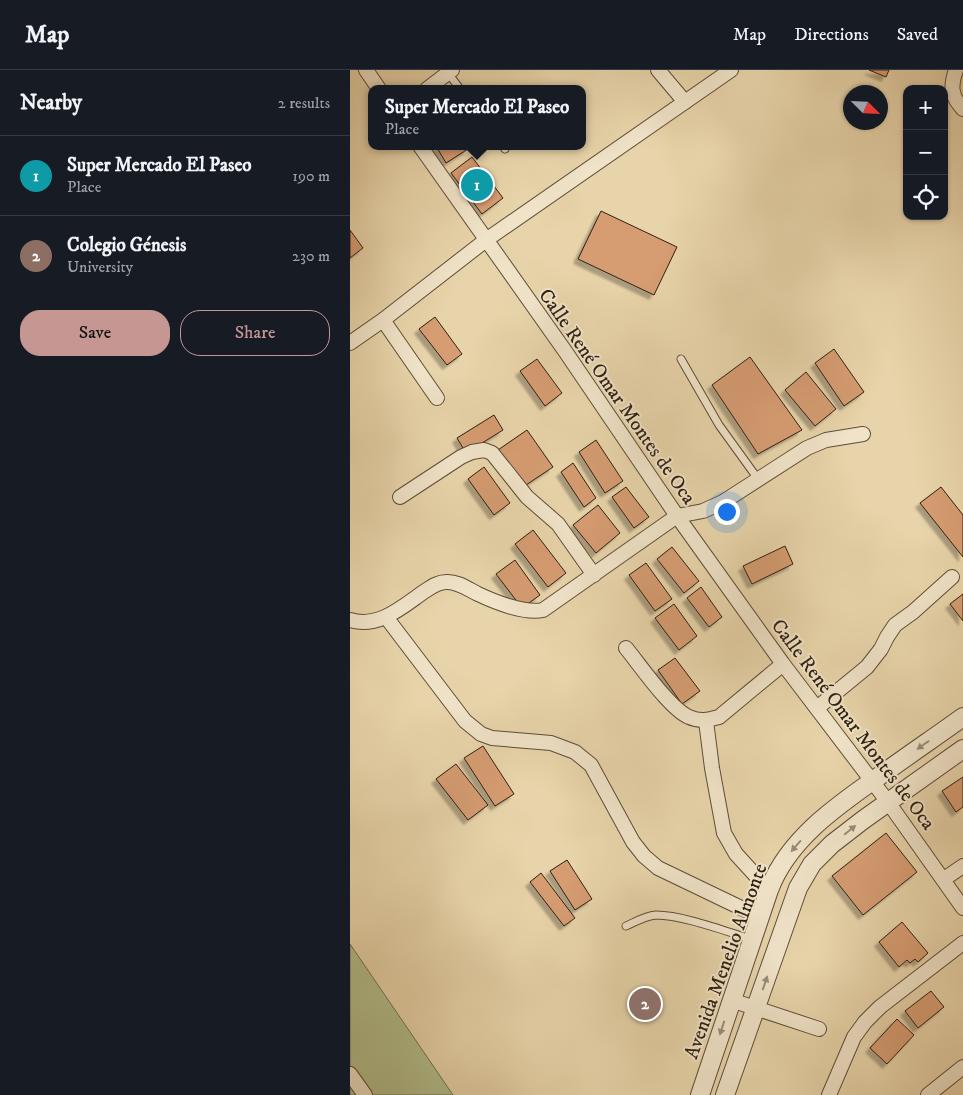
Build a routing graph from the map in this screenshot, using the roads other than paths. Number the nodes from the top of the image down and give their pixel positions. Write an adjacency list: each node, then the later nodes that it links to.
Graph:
1 (366, 70): 6 (street)
2 (658, 70): 9 (street)
3 (730, 70): 9 (street)
4 (956, 70): 10 (street)
5 (450, 72): 7 (street); 8 (lane)
6 (376, 85)
7 (432, 85)
8 (458, 85)
9 (685, 102): 12 (street)
10 (963, 109)
11 (423, 150): 12 (street, Calle René Omar Montes de Oca)
12 (486, 240): 13 (street); 20 (street, Calle René Omar Montes de Oca)
13 (383, 320): 14 (street); 16 (street)
14 (350, 343)
15 (681, 359): 18 (lane)
16 (437, 398)
17 (863, 434): 18 (street)
18 (758, 479): 20 (street)
19 (400, 497): 21 (street)
20 (677, 516): 21 (street); 26 (street, Calle René Omar Montes de Oca)
21 (594, 574): 23 (street)
22 (952, 576): 27 (street)
23 (386, 617): 24 (street); 37 (street)
24 (350, 620)
25 (626, 648): 29 (street)
26 (783, 664): 27 (street, Calle René Omar Montes de Oca); 29 (street)
27 (817, 708): 31 (street, Calle René Omar Montes de Oca)
28 (963, 717): 31 (street, Avenida Menelio Almonte, one-way to 31)
29 (706, 721): 35 (street)
30 (963, 749): 32 (street)
31 (872, 781): 32 (street, Calle René Omar Montes de Oca); 35 (street, Avenida Menelio Almonte, one-way to 35)
32 (888, 802): 34 (street, Calle René Omar Montes de Oca); 42 (street, one-way to 32)
33 (963, 866): 34 (street)
34 (944, 879): 36 (street, Calle René Omar Montes de Oca)
35 (769, 890): 37 (street, Avenida Menelio Almonte)
36 (963, 908)
37 (760, 917): 39 (street, Avenida Menelio Almonte)
38 (626, 926): 39 (lane)
39 (752, 939): 41 (street, Avenida Menelio Almonte)
40 (963, 943): 49 (street)
41 (731, 1000): 42 (street); 47 (street, Avenida Menelio Almonte, one-way to 47)
42 (756, 1008): 43 (street); 48 (street)
43 (820, 1029)
44 (963, 1066): 50 (street)
45 (350, 1074): 46 (street)
46 (365, 1095)
47 (700, 1095)
48 (725, 1095)
49 (829, 1095)
50 (928, 1095)

